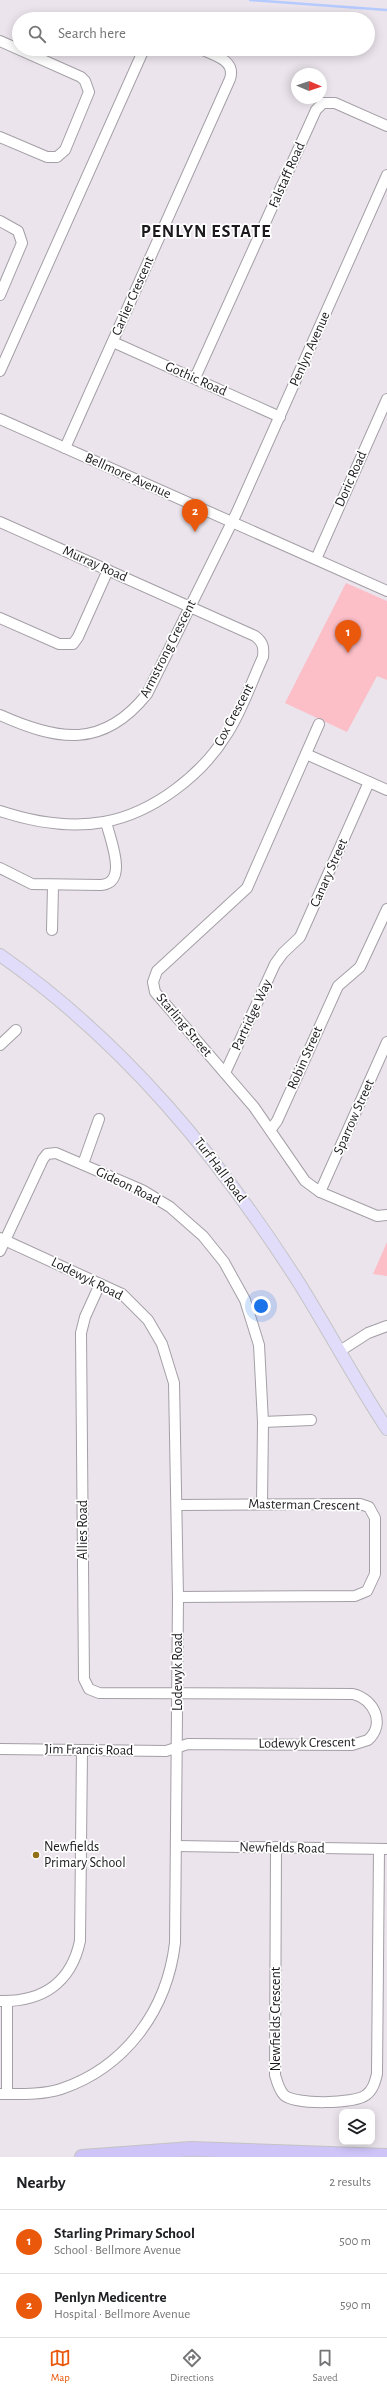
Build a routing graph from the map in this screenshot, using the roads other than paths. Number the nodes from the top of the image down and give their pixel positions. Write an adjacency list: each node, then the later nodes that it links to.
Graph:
1 (0, 41): 2 (street)
2 (12, 46)
3 (34, 56): 7 (street)
4 (141, 56): 12 (street)
5 (216, 56): 11 (street, Carlier Crescent)
6 (387, 126): 13 (street, Falstaff Road)
7 (0, 137)
8 (387, 175): 15 (street, Penlyn Avenue)
9 (0, 221): 10 (street)
10 (0, 294)
11 (113, 342): 13 (street, Gothic Road); 17 (street, Carlier Crescent)
12 (0, 371)
13 (196, 378): 15 (street, Gothic Road)
14 (387, 399): 20 (street, Doric Road)
15 (280, 417): 19 (street, Penlyn Avenue)
16 (0, 418): 17 (street, Bellmore Avenue)
17 (65, 448): 19 (street, Bellmore Avenue)
18 (0, 522): 21 (street, Murray Road)
19 (233, 522): 20 (street, Bellmore Avenue); 23 (street, Armstrong Crescent)
20 (316, 559): 22 (street, Bellmore Avenue)
21 (108, 570): 23 (street, Murray Road); 24 (street)
22 (387, 591)
23 (190, 606): 25 (street, Armstrong Crescent); 31 (street, Cox Crescent)
24 (0, 618)
25 (0, 715)
26 (319, 724): 27 (street, Starling Street)
27 (306, 754): 28 (street); 41 (street, Starling Street)
28 (369, 782): 29 (street); 37 (street, Canary Street)
29 (387, 790)
30 (0, 811): 31 (street, Cox Crescent)
31 (106, 822): 33 (street)
32 (0, 868): 33 (street)
33 (53, 886): 35 (street)
34 (387, 908): 43 (street, Robin Street)
35 (52, 930)
36 (0, 955): 51 (main road, Turf Hall Road)
37 (279, 957): 41 (street, Partridge Way)
38 (16, 1030): 40 (street)
39 (387, 1042): 45 (street, Sparrow Street)
40 (0, 1045)
41 (225, 1073): 43 (street, Starling Street)
42 (99, 1119): 44 (street)
43 (271, 1129): 45 (street, Starling Street)
44 (83, 1164): 47 (street, Gideon Road); 53 (street, Gideon Road)
45 (320, 1192): 46 (street, Starling Street)
46 (386, 1215)
47 (2, 1239): 48 (street, Gideon Road); 49 (street, Lodewyk Road)
48 (0, 1251)
49 (100, 1284): 56 (street, Lodewyk Road); 58 (street, Allies Road)
50 (387, 1326): 51 (street)
51 (340, 1351): 54 (main road, Turf Hall Road)
52 (311, 1420): 53 (street)
53 (263, 1422): 55 (street, Gideon Road)
54 (387, 1429)
55 (262, 1504): 56 (street, Masterman Crescent); 57 (street, Masterman Crescent)
56 (178, 1505): 57 (street, Lodewyk Road)
57 (178, 1597): 58 (street, Lodewyk Road)
58 (177, 1694): 59 (street, Lodewyk Road); 59 (street, Lodewyk Crescent)
59 (178, 1747): 61 (street, Jim Francis Road); 62 (street, Lodewyk Road)
60 (0, 1749): 61 (street, Jim Francis Road)
61 (82, 1750): 65 (street)
62 (177, 1846): 63 (street, Newfields Road); 66 (street, Lodewyk Road)
63 (276, 1848): 64 (street, Newfields Road); 64 (street, Newfields Crescent)
64 (383, 1849)
65 (4, 2001): 66 (street)
66 (3, 2094)
67 (387, 2156): 68 (highway)
68 (82, 2157)

